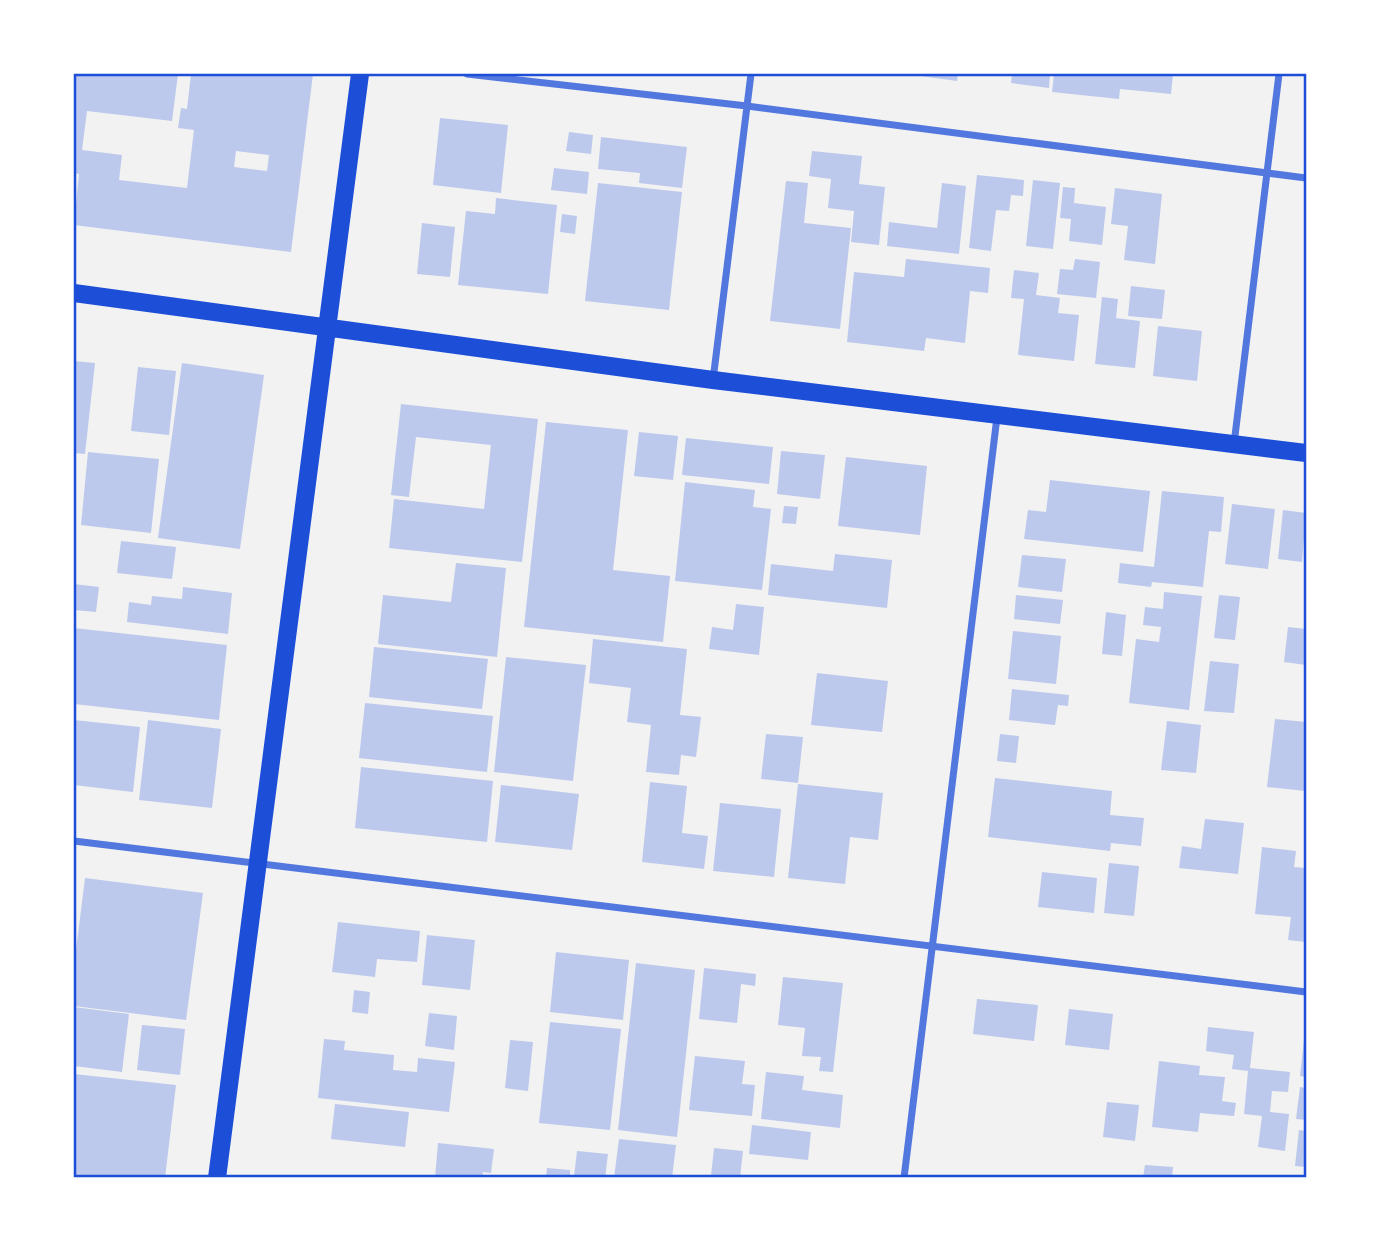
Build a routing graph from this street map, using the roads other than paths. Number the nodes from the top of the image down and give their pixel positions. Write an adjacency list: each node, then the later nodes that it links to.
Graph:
1 (360, 74): 9 (main road)
2 (467, 74): 5 (street)
3 (751, 74): 5 (street)
4 (1279, 74): 6 (street)
5 (747, 106): 6 (street); 10 (street)
6 (1267, 173): 7 (street); 12 (street)
7 (1307, 178)
8 (74, 293): 9 (main road)
9 (327, 328): 10 (main road); 15 (main road)
10 (713, 380): 11 (main road)
11 (997, 416): 12 (main road); 16 (street)
12 (1234, 444): 13 (main road)
13 (1307, 453)
14 (74, 841): 15 (street)
15 (260, 864): 16 (street); 18 (main road)
16 (934, 945): 17 (street); 19 (street)
17 (1307, 992)
18 (217, 1178)
19 (904, 1178)

